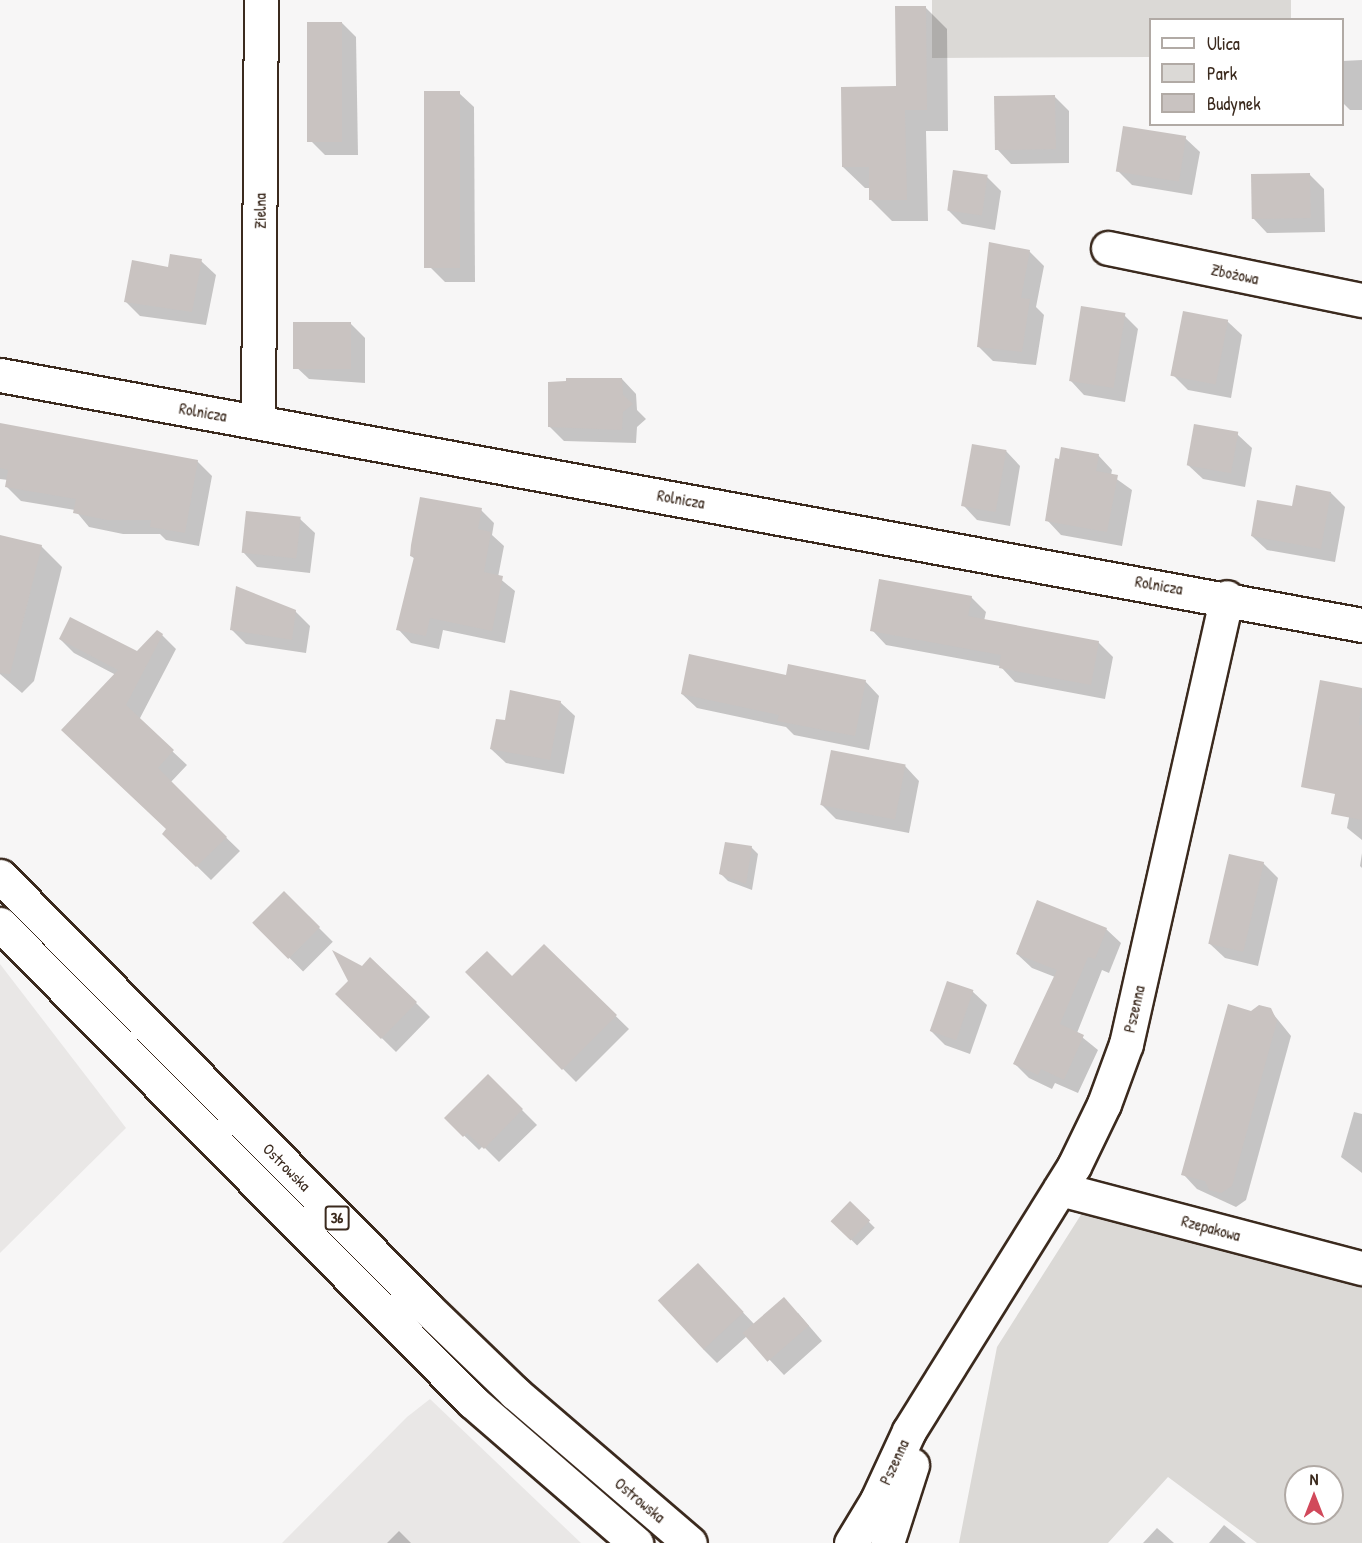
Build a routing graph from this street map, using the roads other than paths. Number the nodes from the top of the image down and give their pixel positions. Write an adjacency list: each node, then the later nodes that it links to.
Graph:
1 (261, 0): 5 (street, Zielna)
2 (1108, 248): 3 (street, Zbożowa)
3 (1362, 300)
4 (0, 375): 5 (street, Rolnicza)
5 (258, 422): 6 (street, Rolnicza)
6 (1227, 597): 7 (street, Rolnicza); 10 (street, Pszenna)
7 (1362, 625)
8 (0, 876): 14 (street, Ostrowska / 36)
9 (0, 924): 13 (street, Ostrowska / 36)
10 (1060, 1189): 11 (street, Rzepakowa); 12 (street, Pszenna)
11 (1362, 1268)
12 (939, 1381): 15 (street, Pszenna); 16 (street, Pszenna)
13 (636, 1543)
14 (690, 1543)
15 (850, 1543)
16 (888, 1543)

